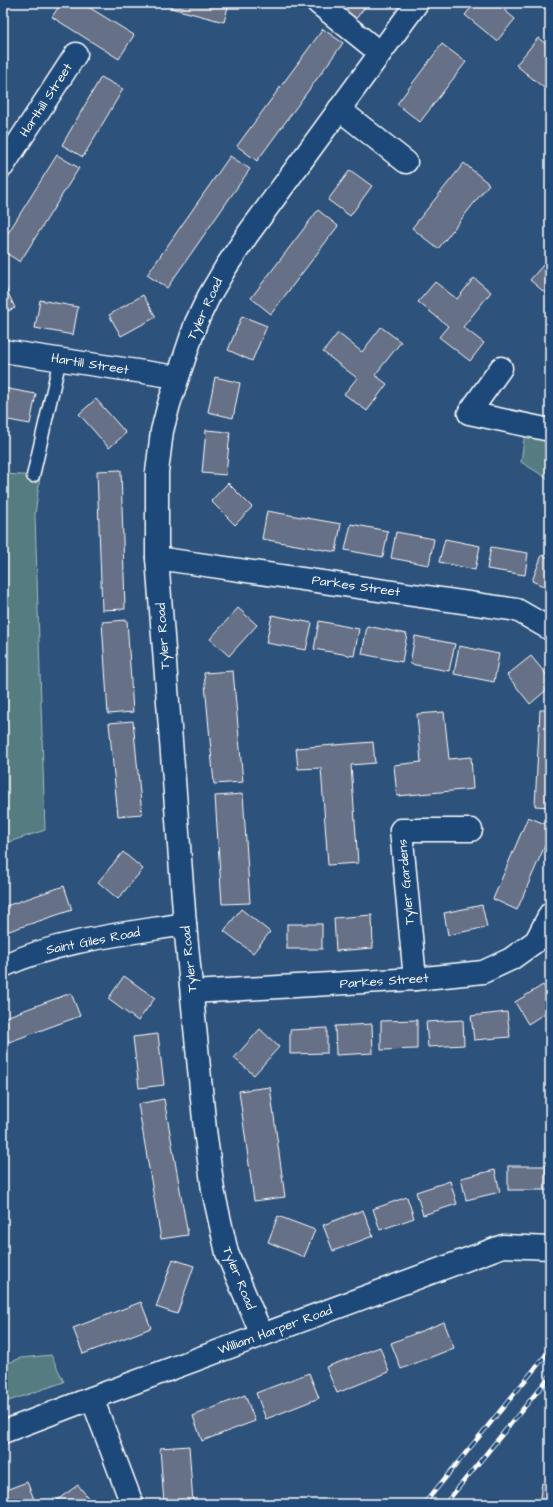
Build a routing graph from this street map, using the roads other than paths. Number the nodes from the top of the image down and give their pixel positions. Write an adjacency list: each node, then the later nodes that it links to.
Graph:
1 (318, 3): 3 (street)
2 (418, 3): 3 (street, Tyler Road)
3 (380, 53): 5 (street, Tyler Road)
4 (76, 54): 7 (street, Harthill Street)
5 (339, 109): 6 (street); 11 (street, Tyler Road)
6 (406, 162)
7 (3, 166)
8 (3, 351): 9 (street, Hartill Street)
9 (60, 359): 11 (street, Hartill Street); 13 (lane)
10 (501, 368): 12 (street)
11 (177, 377): 14 (street, Tyler Road)
12 (550, 430)
13 (33, 476)
14 (156, 558): 15 (street, Parkes Street); 18 (street, Tyler Road)
15 (550, 629)
16 (471, 830): 20 (street, Tyler Gardens)
17 (550, 914): 20 (street, Parkes Street)
18 (185, 924): 19 (street, Saint Giles Road); 21 (street, Tyler Road)
19 (3, 966)
20 (415, 979): 21 (street, Parkes Street)
21 (193, 992): 23 (street, Tyler Road)
22 (550, 1248): 23 (street, William Harper Road)
23 (262, 1334): 24 (street, William Harper Road)
24 (92, 1398): 25 (street, William Harper Road); 26 (street)
25 (3, 1432)
26 (132, 1504)

